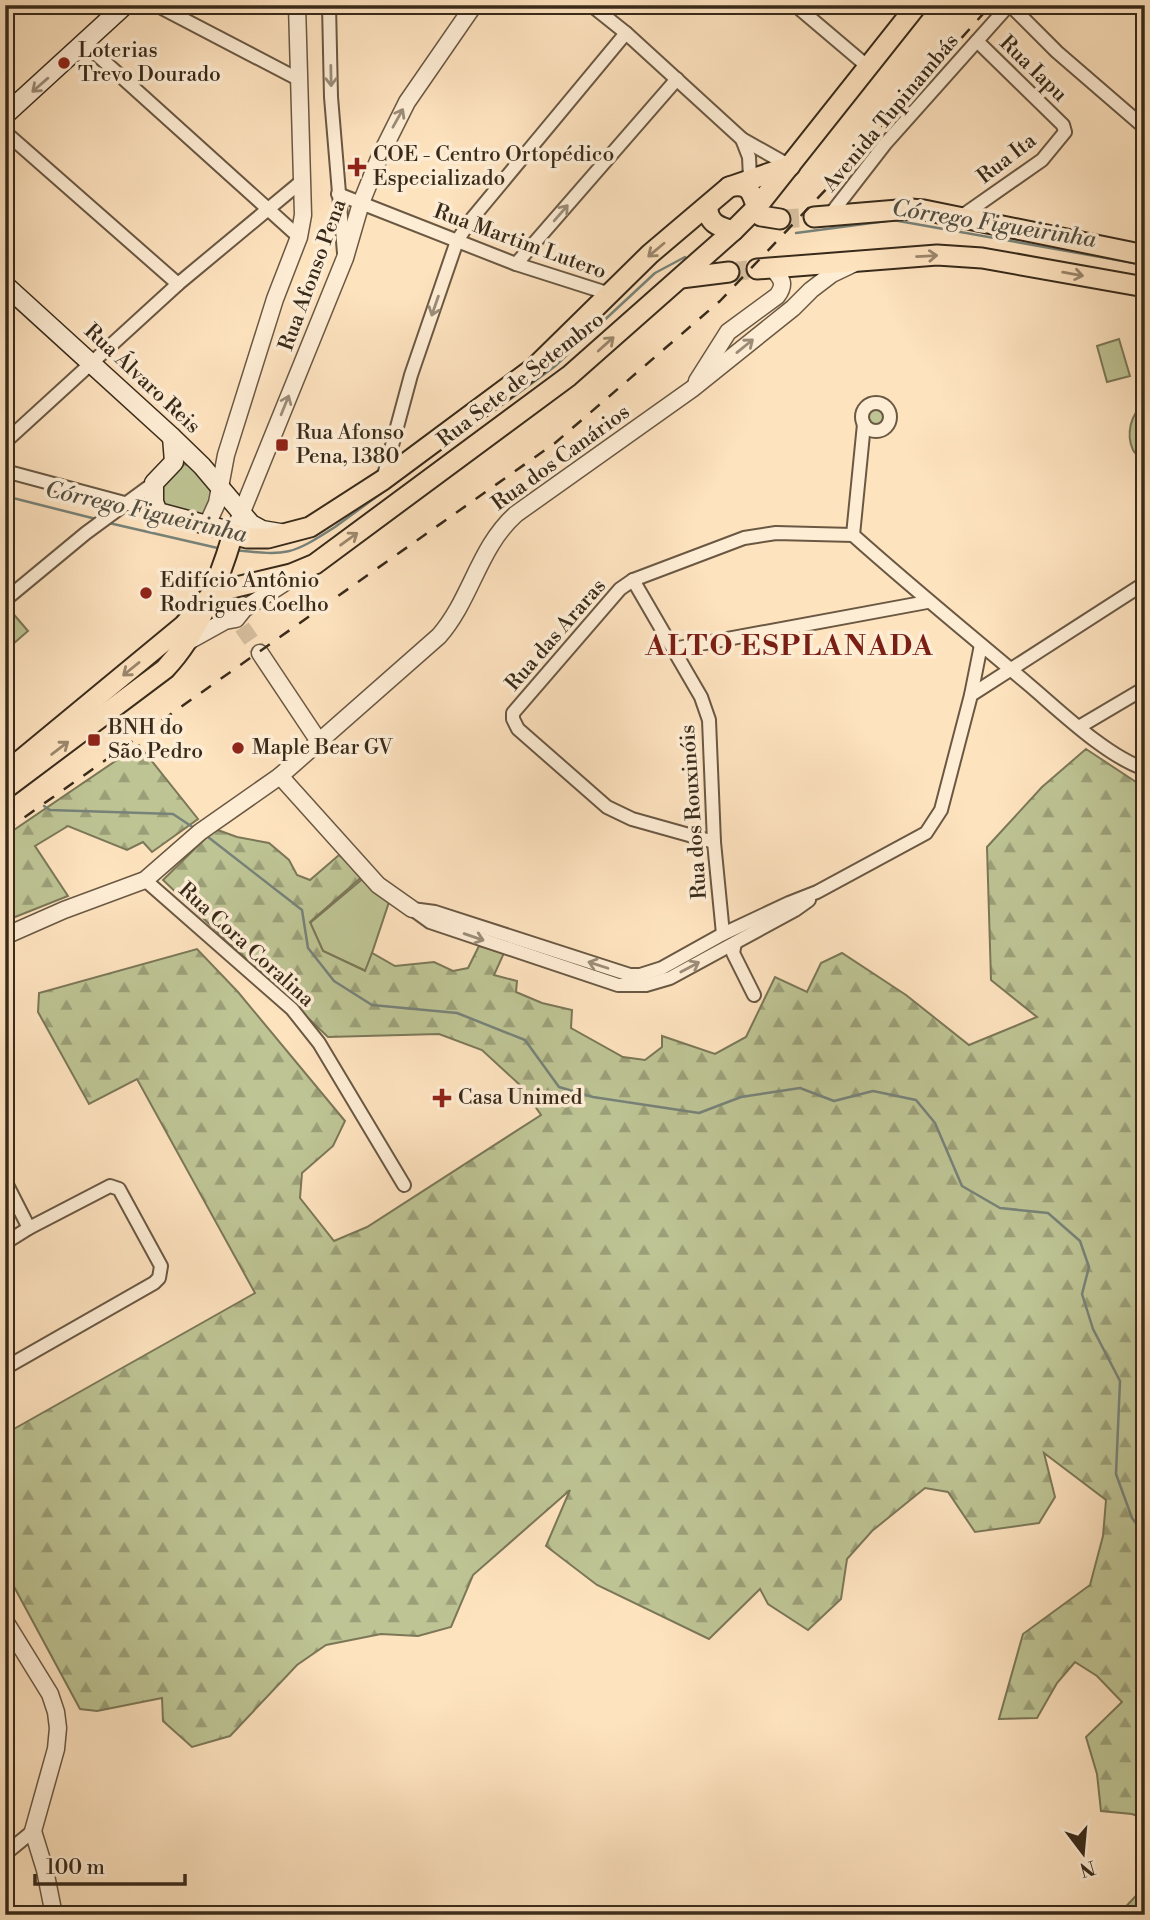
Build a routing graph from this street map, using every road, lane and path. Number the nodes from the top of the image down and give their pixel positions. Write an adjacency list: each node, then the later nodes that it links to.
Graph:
1 (125, 5): 12 (main road)
2 (156, 5): 14 (street)
3 (297, 5): 14 (street)
4 (329, 5): 25 (street, one-way to 25)
5 (474, 5): 26 (street, Rua Afonso Pena, one-way to 5)
6 (591, 5): 10 (street)
7 (795, 5): 13 (street)
8 (916, 5): 13 (main road, Rua Sete de Setembro)
9 (1010, 5): 11 (street, Avenida Tupinambás); 18 (street)
10 (626, 33): 15 (street); 35 (street)
11 (977, 40): 17 (street, Rua Iapu); 30 (street, Avenida Tupinambás)
12 (85, 44): 16 (main road, one-way to 16); 29 (street)
13 (867, 66): 21 (main road, Rua Sete de Setembro)
14 (298, 79): 23 (street)
15 (677, 79): 20 (street); 39 (street, one-way to 15)
16 (5, 115)
17 (1063, 124): 31 (street, Rua Ita)
18 (1145, 128)
19 (5, 132): 43 (street)
20 (742, 139): 21 (street); 22 (street)
21 (790, 166): 22 (main road, Rua Sete de Setembro); 28 (main road, Rua Sete de Setembro)
22 (750, 178): 24 (main road, Rua Sete de Setembro)
23 (303, 181): 29 (street); 34 (street)
24 (729, 187): 27 (main road, Rua Sete de Setembro); 28 (main road)
25 (338, 194): 26 (street, Rua Martim Lutero); 37 (street)
26 (361, 203): 35 (street, Rua Martim Lutero); 37 (street, Rua Afonso Pena)
27 (708, 206): 33 (main road); 46 (main road, Rua Sete de Setembro, one-way to 46)
28 (756, 208): 32 (main road); 33 (main road, Rua Sete de Setembro)
29 (269, 209): 34 (street); 43 (street)
30 (822, 216): 31 (main road)
31 (962, 216): 36 (main road)
32 (780, 219)
33 (733, 231): 42 (main road, Rua Sete de Setembro)
34 (299, 237): 53 (street)
35 (457, 242): 39 (street, Rua Martim Lutero); 57 (street, one-way to 57)
36 (1145, 254)
37 (345, 258): 62 (street, Rua Afonso Pena, one-way to 37)
38 (859, 261): 40 (main road); 45 (main road, one-way to 45); 49 (street, Rua dos Canários, one-way to 38)
39 (516, 264): 46 (street, Rua Martim Lutero)
40 (765, 269): 49 (street)
41 (729, 272): 42 (main road)
42 (681, 278): 48 (main road, Rua Sete de Setembro, one-way to 42)
43 (178, 284): 47 (street)
44 (5, 285): 47 (main road, Rua Álvaro Reis)
45 (1145, 287)
46 (610, 294): 48 (main road, Rua Sete de Setembro)
47 (90, 362): 51 (main road, Rua Álvaro Reis); 52 (street)
48 (544, 377): 57 (main road, Rua Sete de Setembro); 67 (main road, Rua Sete de Setembro, one-way to 48)
49 (692, 389): 82 (street, Rua dos Canários)
50 (864, 424): 65 (street)
51 (172, 437): 54 (main road); 55 (main road, Rua Álvaro Reis)
52 (5, 442)
53 (226, 455): 55 (street); 59 (street)
54 (174, 462): 55 (street); 58 (main road)
55 (202, 466): 59 (main road, Rua Álvaro Reis)
56 (5, 471): 60 (street)
57 (383, 480): 64 (main road, Rua Sete de Setembro)
58 (154, 483): 60 (street); 61 (main road)
59 (220, 489): 62 (main road, Rua Álvaro Reis); 63 (street)
60 (126, 503): 61 (street); 70 (street)
61 (158, 512): 63 (main road)
62 (241, 514): 64 (main road); 66 (street, Rua Afonso Pena)
63 (206, 524): 66 (main road)
64 (289, 534): 66 (main road, Rua Sete de Setembro)
65 (853, 535): 68 (street, Rua das Araras); 72 (street)
66 (232, 537): 71 (main road)
67 (315, 564): 71 (main road, Rua Sete de Setembro); 73 (street)
68 (633, 580): 75 (street, Rua dos Rouxinóis); 87 (street, Rua das Araras)
69 (1145, 583): 77 (street)
70 (7, 595)
71 (209, 597): 73 (main road); 80 (main road, one-way to 80)
72 (927, 601): 74 (street); 75 (street)
73 (189, 641): 80 (main road)
74 (981, 645): 77 (street); 79 (street)
75 (673, 649): 87 (street, Rua dos Rouxinóis)
76 (260, 653): 82 (street)
77 (1012, 670): 79 (street); 81 (street)
78 (1145, 688): 81 (street)
79 (971, 695): 89 (street)
80 (105, 702): 84 (main road); 86 (main road, one-way to 80)
81 (1079, 727): 83 (street)
82 (320, 743): 85 (street, Rua dos Canários)
83 (1145, 769)
84 (5, 774)
85 (280, 776): 88 (street, Rua dos Canários); 90 (street)
86 (5, 789)
87 (714, 842): 91 (street, Rua dos Rouxinóis)
88 (145, 880): 92 (street); 97 (street, Rua Cora Coralina)
89 (817, 892): 91 (street); 93 (street)
90 (412, 909): 94 (street)
91 (723, 934): 94 (street)
92 (5, 936)
93 (731, 948): 94 (street, one-way to 93); 95 (street)
94 (641, 980)
95 (754, 995)
96 (5, 1181): 98 (street)
97 (404, 1185)
98 (29, 1228): 99 (street); 100 (street)
99 (5, 1243)
100 (5, 1368)
101 (5, 1621): 102 (street)
102 (33, 1831): 103 (street); 104 (street)
103 (5, 1854)
104 (54, 1915)

